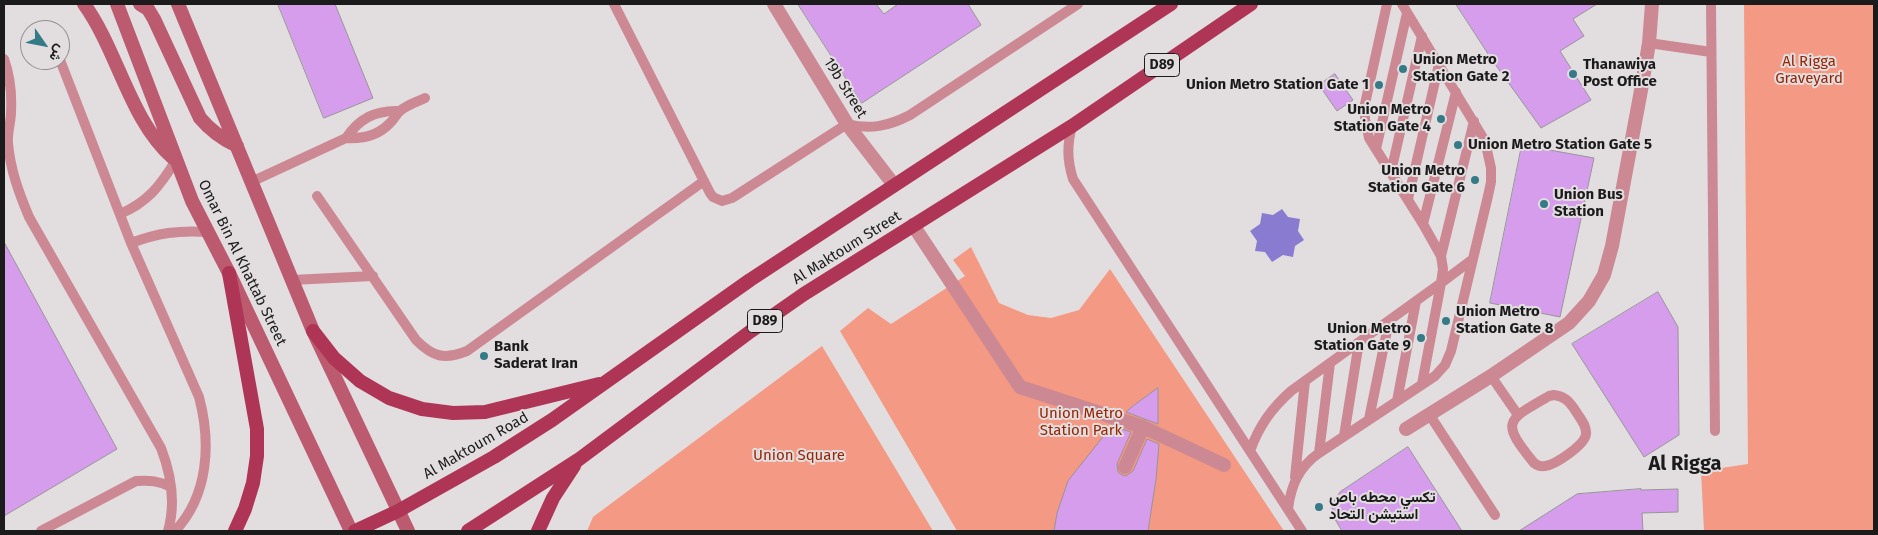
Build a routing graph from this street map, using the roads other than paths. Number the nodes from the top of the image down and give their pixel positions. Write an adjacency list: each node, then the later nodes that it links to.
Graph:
1 (84, 4): 31 (main road)
2 (117, 4): 31 (main road, Omar Bin Al Khattab Street)
3 (140, 4): 29 (main road)
4 (178, 4): 15 (main road)
5 (182, 4): 15 (main road)
6 (614, 4): 33 (lane)
7 (774, 4): 26 (street, 19b Street)
8 (1078, 4): 26 (lane)
9 (1171, 4): 35 (main road, Al Maktoum Street)
10 (1251, 4): 27 (main road, Al Maktoum Street / D89)
11 (1387, 4): 30 (lane)
12 (1652, 4): 17 (street)
13 (1711, 4): 18 (lane)
14 (1404, 8): 16 (lane); 30 (lane)
15 (186, 22): 29 (main road)
16 (1422, 36): 20 (lane); 32 (lane)
17 (1649, 43): 18 (lane); 54 (street)
18 (1711, 52): 64 (lane)
19 (4, 59): 72 (lane)
20 (1439, 64): 22 (lane); 37 (lane)
21 (64, 70): 38 (lane)
22 (1456, 92): 25 (lane); 39 (lane)
23 (425, 98): 24 (lane)
24 (399, 111): 28 (lane); 28 (lane)
25 (1474, 121): 43 (lane); 44 (lane)
26 (846, 124): 33 (lane); 35 (street, 19b Street)
27 (1072, 126): 40 (main road, Al Maktoum Street / D89); 66 (lane)
28 (346, 138): 34 (lane)
29 (237, 146): 34 (main road)
30 (1376, 149): 32 (lane)
31 (176, 160): 38 (lane); 41 (main road, Omar Bin Al Khattab Street)
32 (1391, 172): 37 (lane)
33 (704, 181): 46 (lane)
34 (251, 182): 47 (main road)
35 (894, 185): 55 (main road, Al Maktoum Street)
36 (317, 196): 46 (lane)
37 (1408, 199): 39 (lane)
38 (120, 214): 42 (lane)
39 (1423, 224): 43 (lane)
40 (913, 225): 62 (street); 68 (main road, Al Maktoum Street / D89)
41 (208, 232): 42 (lane); 45 (main road, Omar Bin Al Khattab Street)
42 (131, 243): 78 (lane)
43 (1441, 256): 48 (lane)
44 (1473, 259): 48 (lane); 57 (lane)
45 (230, 274): 79 (main road); 80 (main road, Omar Bin Al Khattab Street)
46 (373, 276): 47 (lane)
47 (292, 280): 51 (main road)
48 (1440, 283): 49 (lane); 57 (lane)
49 (1416, 301): 50 (lane); 58 (lane)
50 (1389, 321): 52 (lane); 61 (lane)
51 (313, 331): 55 (main road); 74 (main road)
52 (1359, 342): 53 (lane); 65 (lane)
53 (1330, 363): 56 (lane); 67 (lane)
54 (1491, 376): 59 (street); 60 (lane)
55 (609, 381): 74 (main road, Al Maktoum Road)
56 (1305, 381): 66 (lane); 71 (lane)
57 (1422, 384): 58 (lane)
58 (1397, 401): 61 (lane)
59 (1428, 414): 63 (street); 75 (lane)
60 (1518, 415): 60 (lane)
61 (1369, 419): 65 (lane)
62 (1143, 427): 69 (street); 70 (street)
63 (1406, 429)
64 (1715, 431)
65 (1344, 436): 67 (lane)
66 (1250, 451): 73 (lane)
67 (1319, 453): 71 (lane)
68 (578, 460): 83 (main road, Al Maktoum Street / D89); 84 (main road)
69 (1224, 465)
70 (1125, 467)
71 (1295, 478): 73 (lane)
72 (171, 488): 76 (lane); 77 (lane)
73 (1288, 509): 85 (lane)
74 (398, 510): 81 (main road, Al Maktoum Road); 82 (main road)
75 (1495, 515)
76 (41, 531)
77 (168, 531)
78 (174, 531)
79 (235, 531)
80 (351, 531)
81 (355, 531)
82 (408, 531)
83 (468, 531)
84 (538, 531)
85 (1302, 531)

